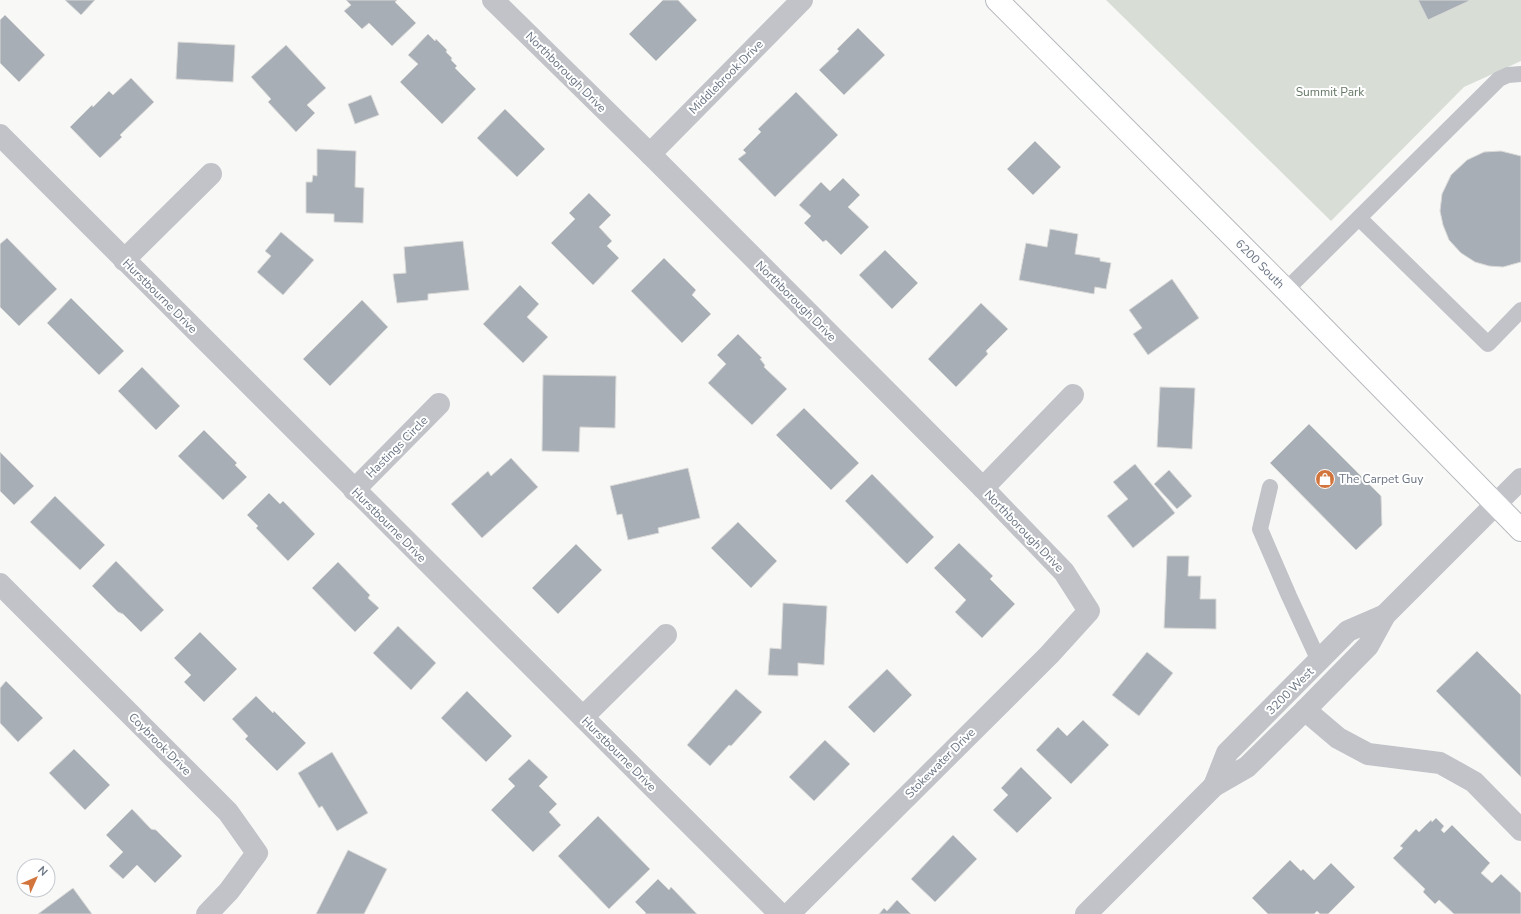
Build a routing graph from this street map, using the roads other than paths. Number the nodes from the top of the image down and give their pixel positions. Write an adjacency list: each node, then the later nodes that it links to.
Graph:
1 (492, 0): 6 (street, Northborough Drive)
2 (802, 0): 6 (street, Middlebrook Drive)
3 (997, 0): 10 (main road, 6200 South)
4 (1521, 74): 8 (lane)
5 (0, 135): 9 (street, Hurstbourne Drive)
6 (650, 154): 16 (street, Northborough Drive)
7 (211, 174): 9 (street)
8 (1359, 218): 10 (lane); 11 (lane)
9 (124, 260): 17 (street, Hurstbourne Drive)
10 (1286, 290): 18 (main road, 6200 South)
11 (1521, 310)
12 (1073, 395): 16 (street)
13 (439, 404): 17 (street, Hastings Circle)
14 (1521, 479): 18 (street, 3200 West)
15 (1270, 487): 24 (lane)
16 (983, 488): 21 (street, Northborough Drive)
17 (354, 490): 26 (street, Hurstbourne Drive)
18 (1495, 504): 19 (main road, 6200 South); 22 (street, 3200 West)
19 (1521, 530)
20 (0, 584): 29 (street, Coybrook Drive)
21 (1088, 611): 31 (street, Stokewater Drive)
22 (1385, 615): 24 (street, 3200 West); 25 (street, 3200 West)
23 (666, 634): 26 (street)
24 (1320, 661): 27 (street, 3200 West)
25 (1305, 710): 27 (street, 3200 West); 28 (street)
26 (582, 717): 30 (street, Hurstbourne Drive)
27 (1214, 786): 32 (street, 3200 West)
28 (1521, 830)
29 (207, 914)
30 (780, 914)
31 (789, 914)
32 (1086, 914)

